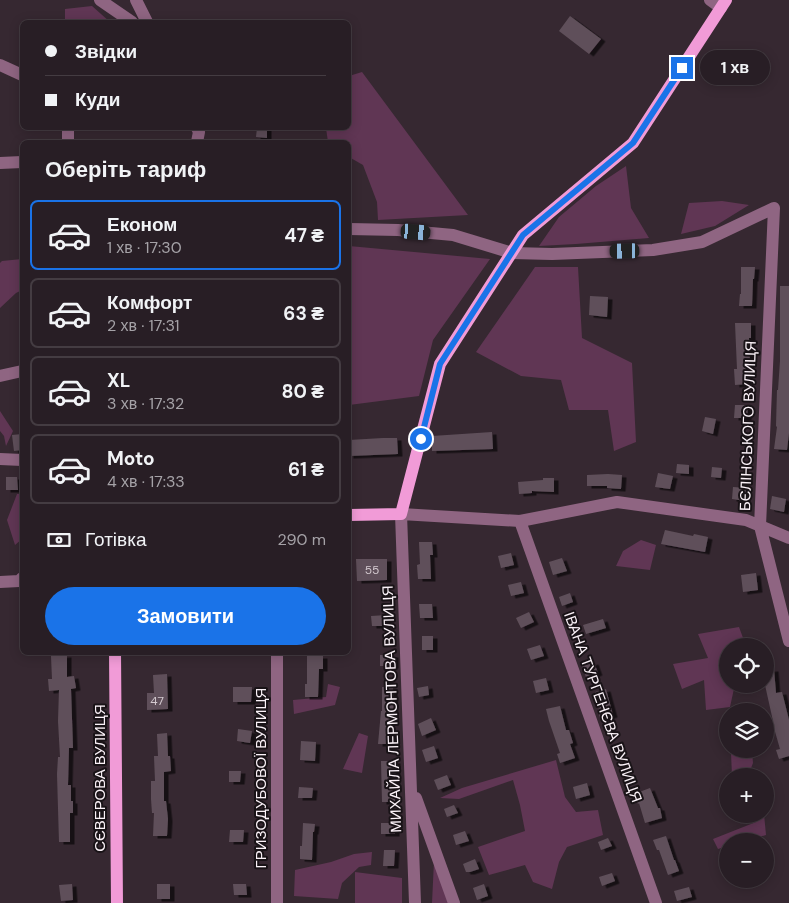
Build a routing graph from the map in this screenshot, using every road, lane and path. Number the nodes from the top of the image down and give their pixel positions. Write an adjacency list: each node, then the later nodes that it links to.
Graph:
1 (100, 0): 5 (street)
2 (136, 0): 6 (street)
3 (710, 0): 4 (street)
4 (724, 4): 12 (main road)
5 (129, 20)
6 (146, 20)
7 (0, 65): 8 (street)
8 (20, 74)
9 (20, 162): 10 (street)
10 (0, 163)
11 (351, 229): 12 (street)
12 (512, 253): 17 (main road); 20 (street, БЄЛІНСЬКОГО ВУЛИЦЯ)
13 (20, 371): 14 (street)
14 (0, 376)
15 (0, 459): 16 (street)
16 (20, 460)
17 (402, 514): 18 (main road); 19 (street); 27 (street, МИХАЙЛА ЛЕРМОНТОВА ВУЛИЦЯ)
18 (351, 515)
19 (520, 521): 20 (street); 32 (street, ІВАНА ТУРГЕНЄВА ВУЛИЦЯ)
20 (760, 526): 21 (street); 24 (street, БЄЛІНСЬКОГО ВУЛИЦЯ)
21 (789, 538)
22 (20, 580): 23 (street)
23 (0, 582)
24 (789, 638)
25 (115, 655): 28 (main road, СЄВЕРОВА ВУЛИЦЯ)
26 (277, 655): 29 (street, ГРИЗОДУБОВОЇ ВУЛИЦЯ)
27 (412, 786): 30 (street, МИХАЙЛА ЛЕРМОНТОВА ВУЛИЦЯ); 31 (street)
28 (117, 903)
29 (277, 903)
30 (415, 903)
31 (454, 903)
32 (656, 903)

